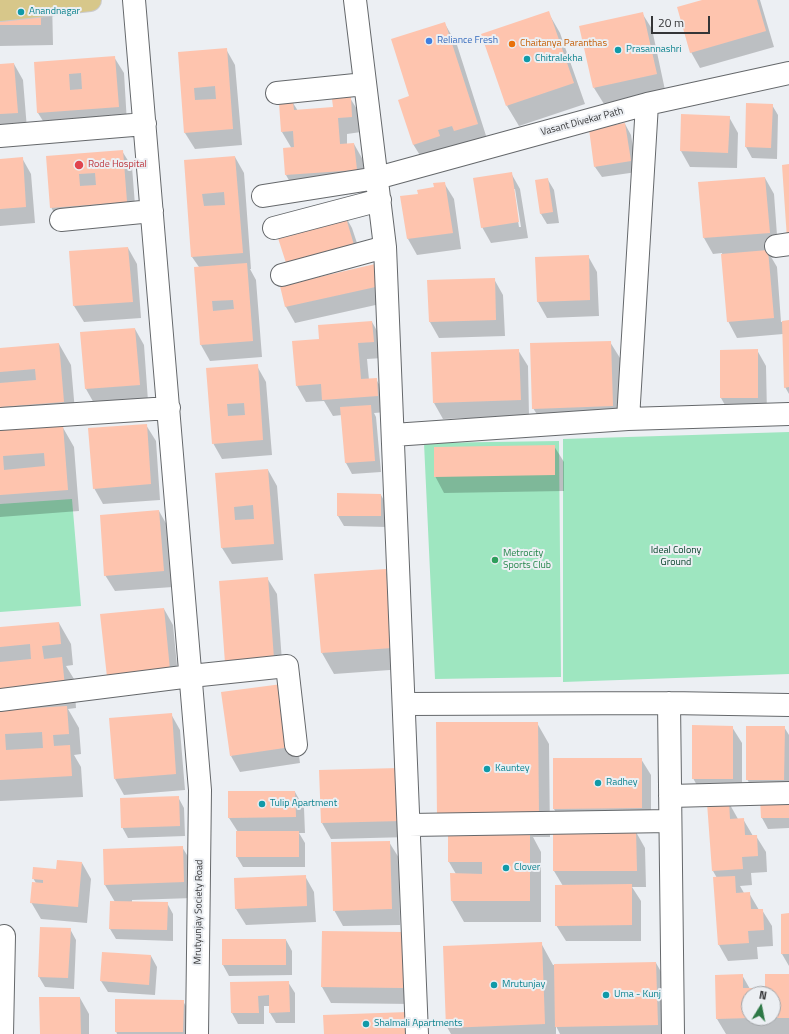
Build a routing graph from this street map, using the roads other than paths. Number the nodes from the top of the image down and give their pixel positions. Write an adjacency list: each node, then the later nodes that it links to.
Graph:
1 (90, 0): 4 (main road)
2 (134, 0): 9 (street, Mrutyunjay Society Road)
3 (354, 0): 6 (street)
4 (0, 10)
5 (789, 73): 8 (street, Vasant Divekar Path)
6 (365, 84): 7 (street); 11 (street)
7 (277, 93)
8 (647, 104): 11 (street, Vasant Divekar Path); 21 (street)
9 (145, 124): 10 (street); 14 (street, Mrutyunjay Society Road)
10 (0, 136)
11 (377, 178): 12 (street, Vasant Divekar Path); 13 (street)
12 (263, 196)
13 (380, 200): 16 (street); 17 (street)
14 (152, 212): 15 (street); 19 (street, Mrutyunjay Society Road)
15 (62, 220)
16 (274, 228)
17 (385, 247): 18 (street); 23 (street)
18 (282, 275)
19 (169, 408): 22 (street); 24 (street, Mrutyunjay Society Road)
20 (789, 414): 21 (street)
21 (628, 418): 23 (street)
22 (0, 419)
23 (393, 435): 27 (street)
24 (191, 676): 25 (street); 29 (street); 36 (street, Mrutyunjay Society Road)
25 (0, 700)
26 (669, 703): 27 (street); 28 (street); 31 (street)
27 (404, 704): 33 (street)
28 (789, 705)
29 (296, 745)
30 (789, 793): 31 (street)
31 (670, 796): 32 (street)
32 (670, 821): 33 (street); 38 (street)
33 (409, 825): 37 (street)
34 (4, 936): 35 (street)
35 (2, 1034)
36 (197, 1034)
37 (417, 1034)
38 (673, 1034)

